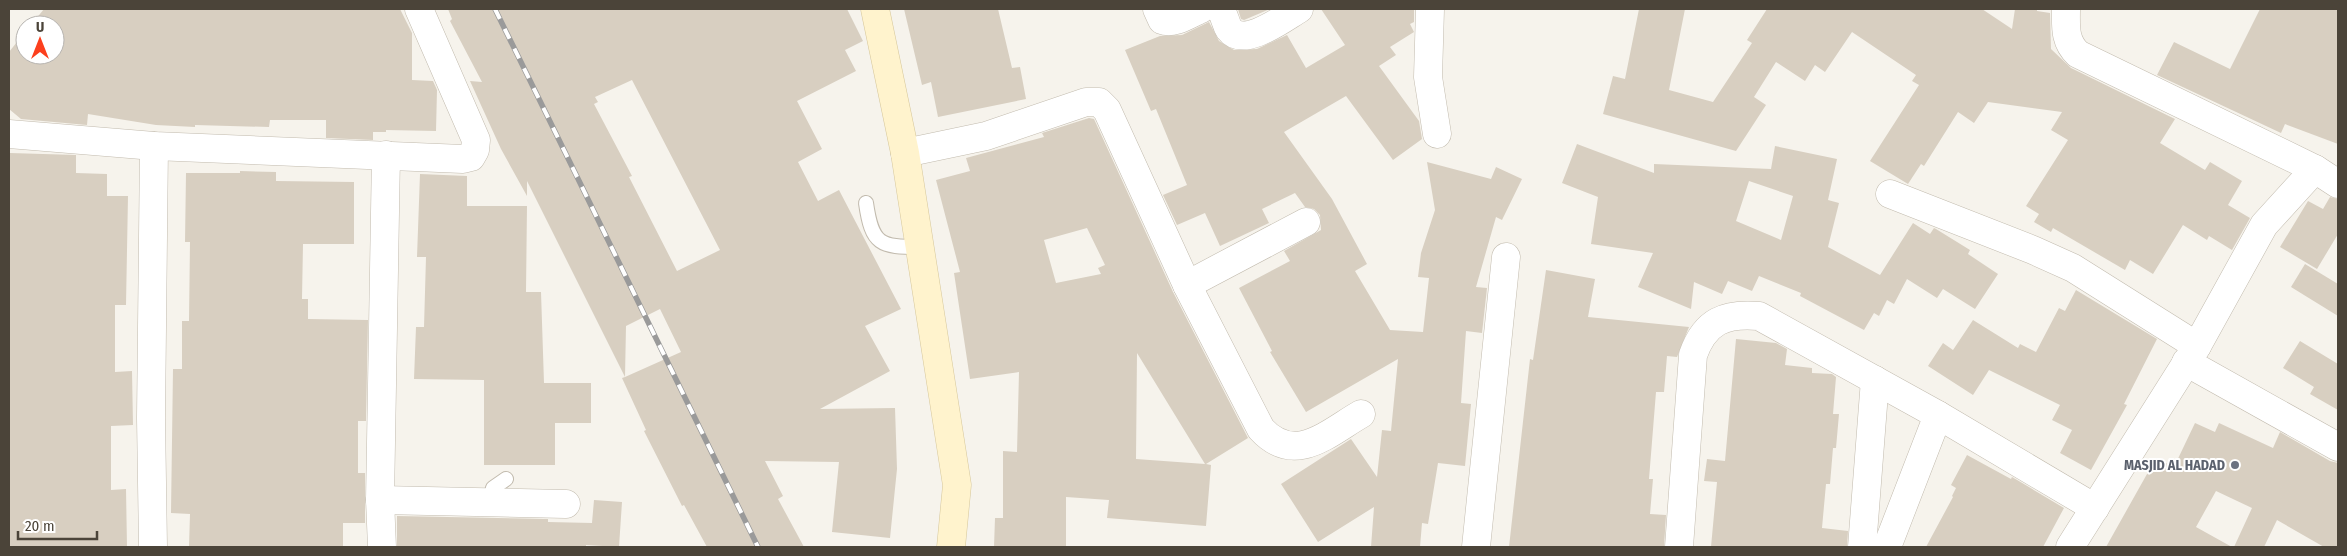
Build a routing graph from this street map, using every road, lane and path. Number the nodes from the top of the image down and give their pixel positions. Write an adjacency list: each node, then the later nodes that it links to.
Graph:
1 (419, 9): 13 (street)
2 (875, 9): 12 (street)
3 (1157, 9): 4 (street)
4 (1201, 9)
5 (1219, 9): 6 (street)
6 (1299, 9)
7 (1430, 9): 10 (street)
8 (2066, 9): 14 (street)
9 (9, 134): 11 (street)
10 (1437, 134)
11 (154, 146): 13 (street); 32 (street)
12 (905, 153): 19 (street); 21 (street)
13 (386, 155): 28 (street)
14 (2315, 169): 15 (street); 22 (street)
15 (2338, 184)
16 (1890, 194): 22 (street)
17 (866, 204): 19 (lane)
18 (1306, 222): 21 (street)
19 (920, 247): 34 (street)
20 (1506, 257): 35 (street)
21 (1187, 285): 24 (street)
22 (2192, 354): 26 (street); 31 (street)
23 (1875, 380): 25 (street); 36 (street); 37 (street)
24 (1362, 414)
25 (1938, 415): 31 (street); 38 (street)
26 (2338, 446)
27 (506, 479): 29 (lane)
28 (380, 500): 29 (street); 33 (street)
29 (489, 503): 30 (street)
30 (566, 504)
31 (2095, 508): 39 (street)
32 (153, 547)
33 (382, 547)
34 (951, 547)
35 (1476, 547)
36 (1679, 547)
37 (1862, 547)
38 (1887, 547)
39 (2070, 547)

